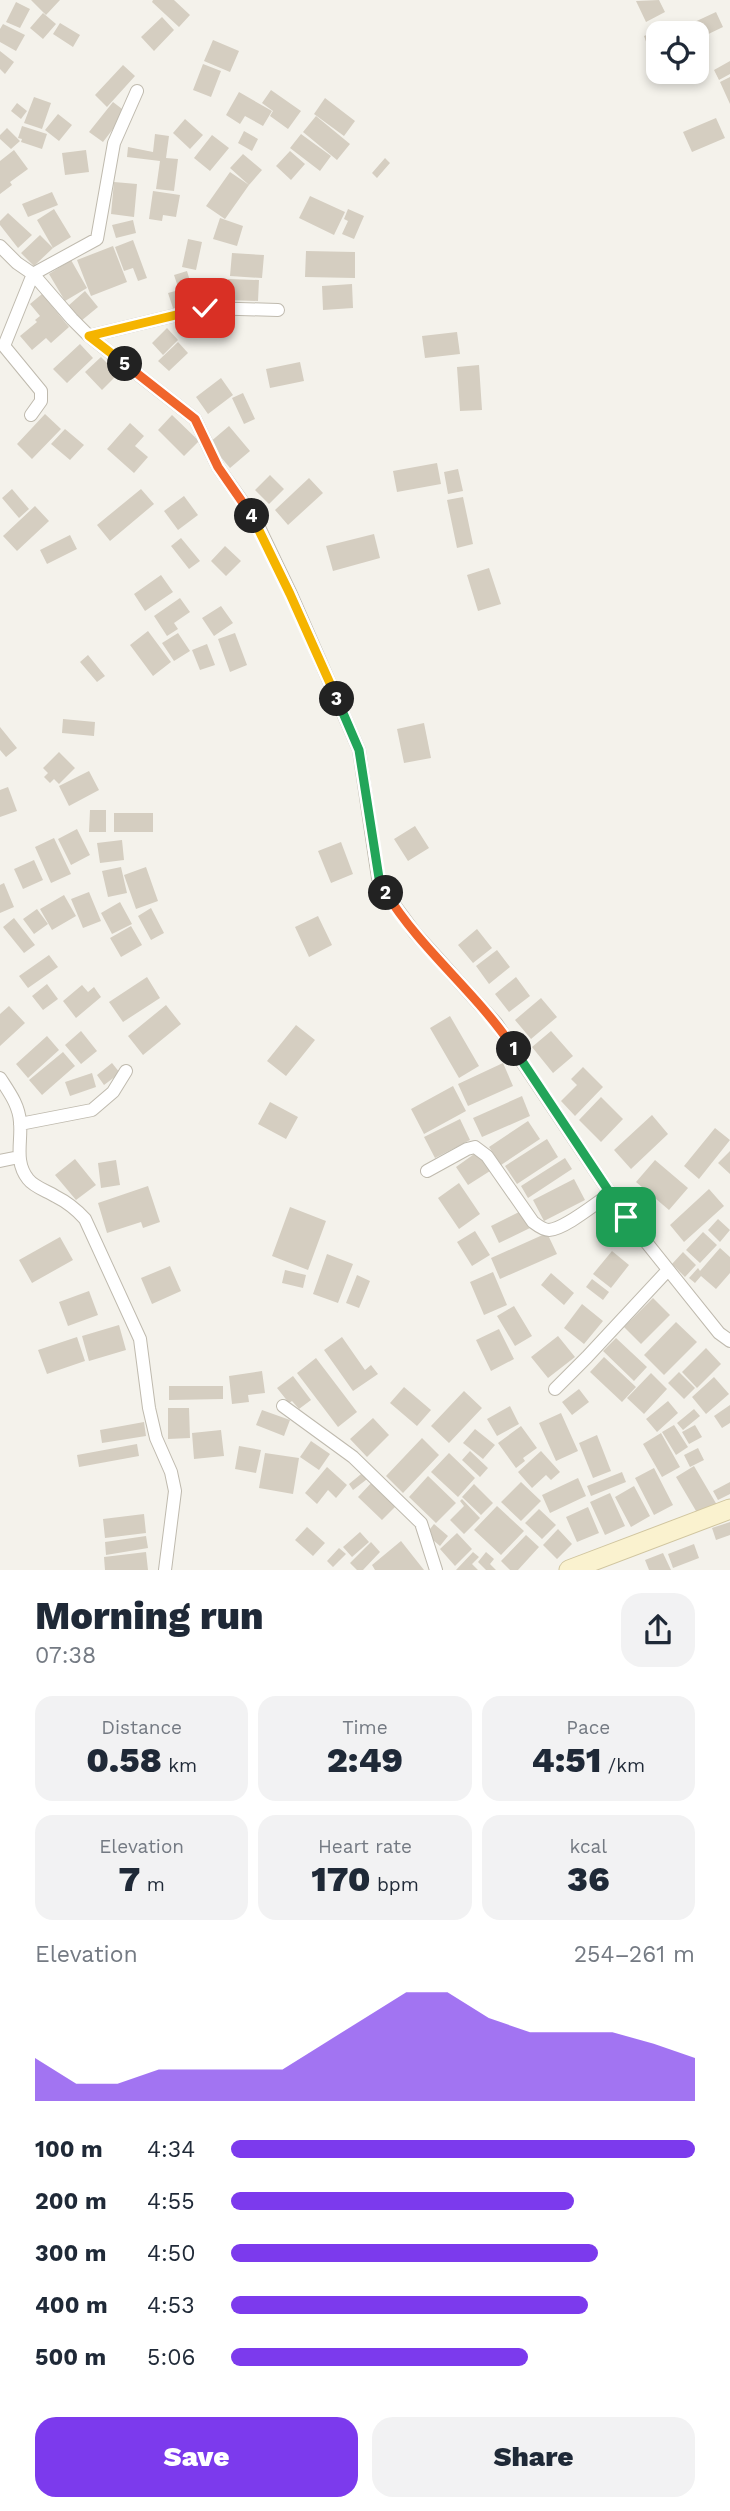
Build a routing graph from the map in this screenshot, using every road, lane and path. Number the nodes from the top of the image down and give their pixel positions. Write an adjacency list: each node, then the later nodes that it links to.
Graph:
1 (136, 91): 3 (street)
2 (0, 246): 3 (street)
3 (33, 274): 5 (street); 6 (street)
4 (278, 310): 5 (street)
5 (89, 336): 13 (street)
6 (30, 415)
7 (126, 1071): 9 (street)
8 (0, 1078): 9 (street)
9 (20, 1124): 10 (street)
10 (19, 1157): 11 (street); 19 (street)
11 (0, 1161)
12 (426, 1171): 13 (street)
13 (610, 1194): 14 (street)
14 (668, 1270): 15 (street); 16 (street)
15 (730, 1341)
16 (555, 1389)
17 (283, 1406): 20 (street)
18 (730, 1509): 21 (street)
19 (165, 1570)
20 (436, 1570)
21 (569, 1570)

